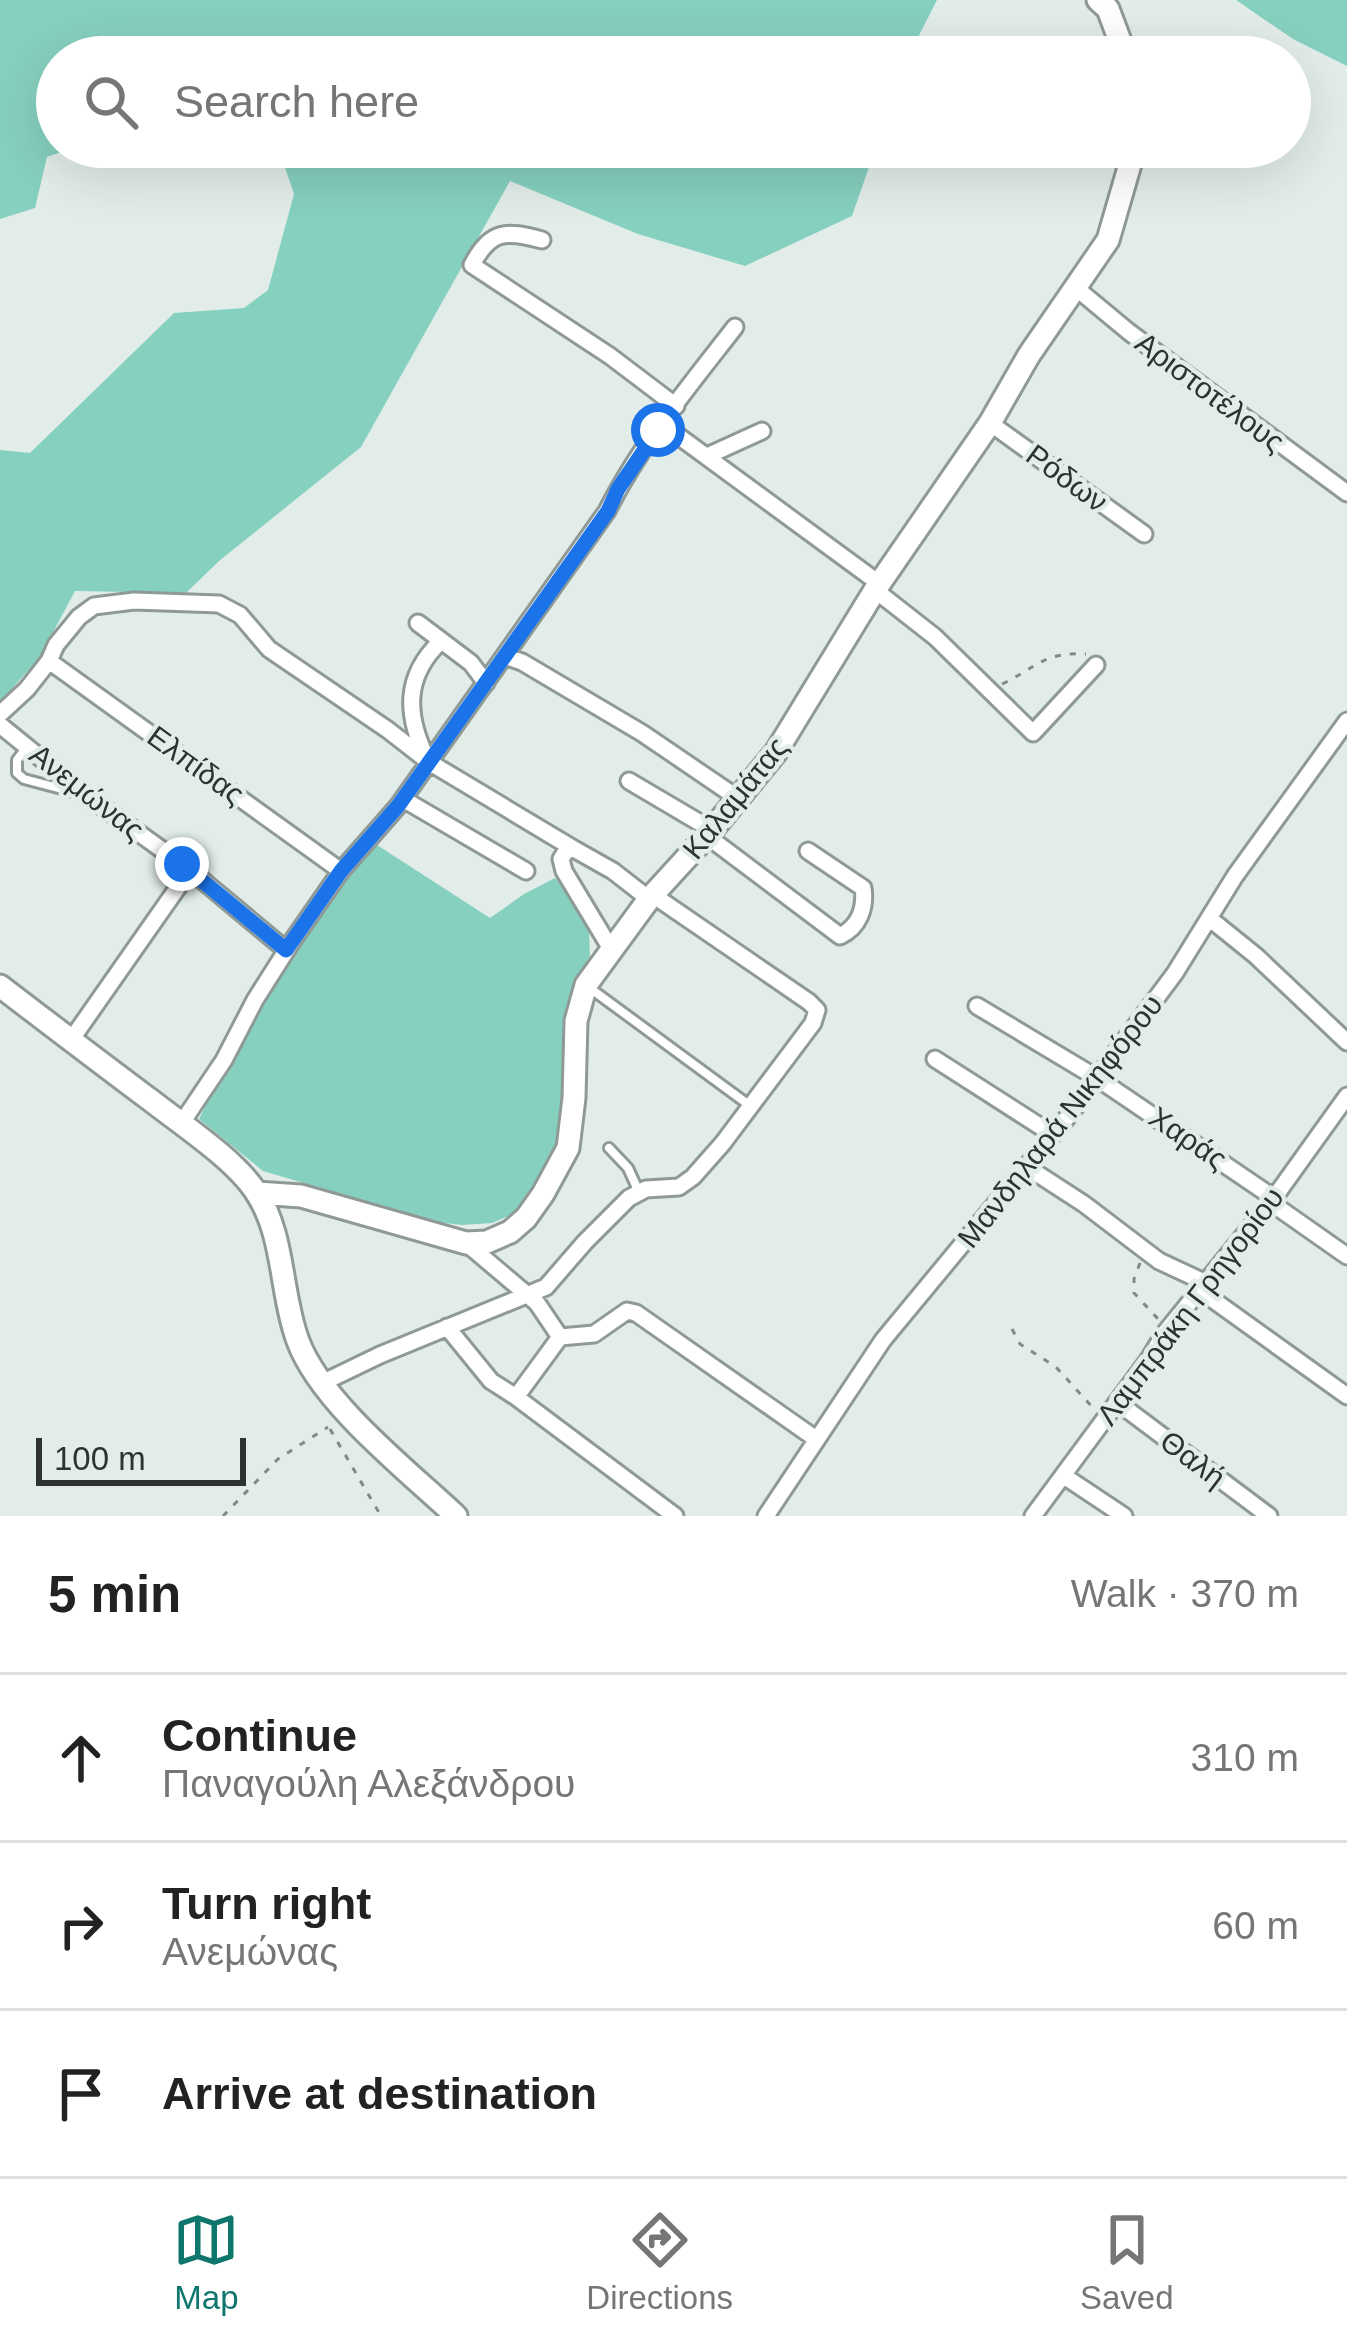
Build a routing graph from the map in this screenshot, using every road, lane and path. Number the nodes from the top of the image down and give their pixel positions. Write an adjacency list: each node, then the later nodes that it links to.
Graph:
1 (1098, 0): 2 (street)
2 (1118, 36)
3 (1129, 168): 5 (street, Καλαμάτας)
4 (542, 240): 7 (street)
5 (1076, 288): 8 (street, Καλαμάτας); 12 (street, Αριστοτέλους)
6 (735, 327): 7 (street)
7 (676, 406): 9 (street)
8 (990, 423): 13 (street, Ρόδων); 14 (street, Καλαμάτας)
9 (662, 424): 11 (street); 17 (street)
10 (762, 431): 11 (street)
11 (707, 456): 14 (street)
12 (1347, 493)
13 (1144, 534)
14 (878, 587): 21 (street); 30 (street, Καλαμάτας)
15 (418, 623): 16 (street)
16 (441, 641): 20 (street); 26 (street)
17 (505, 656): 20 (street); 30 (street)
18 (49, 661): 22 (street); 26 (street); 35 (street, Ελπίδας)
19 (1096, 665): 21 (path); 21 (street)
20 (485, 683): 26 (street)
21 (989, 690)
22 (0, 715)
23 (1347, 721): 38 (street, Μανδηλαρά Νικηφόρου)
24 (0, 725): 25 (street, Ανεμώνας)
25 (28, 746): 28 (street, Ανεμώνας); 28 (lane)
26 (429, 762): 29 (street); 32 (street)
27 (629, 781): 31 (street)
28 (86, 795): 34 (street, Ανεμώνας)
29 (403, 799): 35 (street); 36 (street)
30 (740, 799): 31 (street, Καλαμάτας)
31 (710, 833): 33 (street); 37 (street, Καλαμάτας)
32 (574, 850): 37 (street); 39 (street)
33 (808, 850)
34 (190, 870): 40 (street, Ανεμώνας); 44 (street)
35 (341, 871): 40 (street)
36 (526, 872)
37 (651, 897): 39 (street, Καλαμάτας); 49 (street)
38 (1208, 918): 45 (street); 47 (street, Μανδηλαρά Νικηφόρου)
39 (611, 949): 41 (street, Καλαμάτας)
40 (286, 950): 50 (street)
41 (586, 985): 49 (lane); 57 (street, Καλαμάτας)
42 (0, 986): 44 (street)
43 (977, 1006): 47 (street, Χαράς)
44 (71, 1040): 50 (street)
45 (1347, 1042)
46 (935, 1060): 51 (street)
47 (1097, 1078): 51 (street, Μανδηλαρά Νικηφόρου); 56 (street, Χαράς)
48 (1344, 1105): 56 (street, Λαμπράκη Γρηγορίου)
49 (750, 1106): 54 (street)
50 (181, 1124): 55 (street)
51 (1052, 1134): 53 (street, Μανδηλαρά Νικηφόρου)
52 (609, 1148): 54 (lane)
53 (1027, 1167): 58 (street); 71 (street, Μανδηλαρά Νικηφόρου)
54 (638, 1191): 61 (street)
55 (257, 1193): 57 (street); 66 (street)
56 (1272, 1200): 59 (street, Χαράς); 60 (street, Λαμπράκη Γρηγορίου)
57 (466, 1243): 61 (street)
58 (1142, 1249): 60 (street); 64 (path)
59 (1347, 1256)
60 (1201, 1285): 64 (street, Λαμπράκη Γρηγορίου); 67 (street)
61 (528, 1296): 62 (street); 65 (street)
62 (448, 1327): 66 (street); 68 (street)
63 (1012, 1329): 70 (path)
64 (1163, 1334): 69 (street, Λαμπράκη Γρηγορίου)
65 (560, 1337): 68 (street); 71 (street)
66 (322, 1383): 75 (street)
67 (1347, 1396)
68 (516, 1397): 76 (street)
69 (1117, 1402): 70 (street, Λαμπράκη Γρηγορίου); 80 (street, Θαλή)
70 (1103, 1420): 72 (street, Λαμπράκη Γρηγορίου)
71 (816, 1439): 77 (street, Μανδηλαρά Νικηφόρου)
72 (1064, 1476): 78 (street, Λαμπράκη Γρηγορίου); 79 (street)
73 (224, 1516): 74 (path)
74 (381, 1516)
75 (456, 1516)
76 (675, 1516)
77 (766, 1516)
78 (1033, 1516)
79 (1124, 1516)
80 (1269, 1516)

